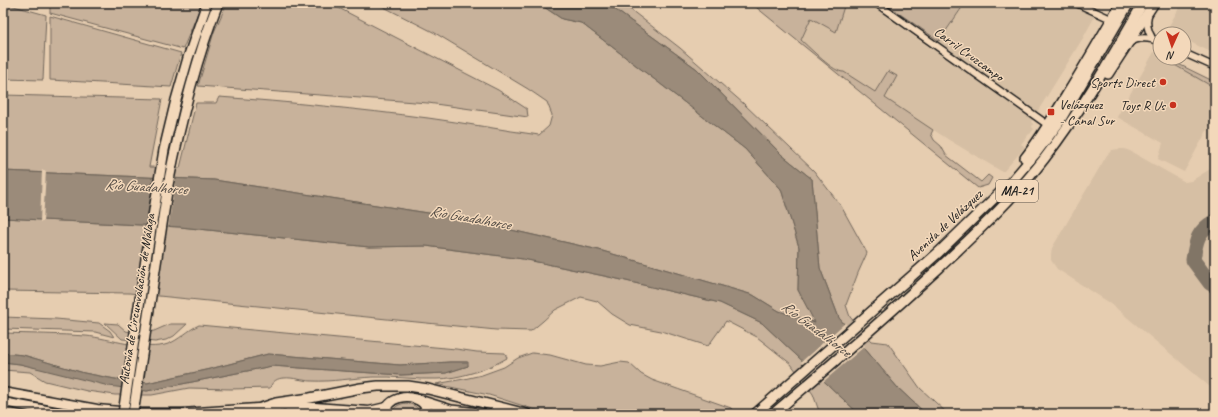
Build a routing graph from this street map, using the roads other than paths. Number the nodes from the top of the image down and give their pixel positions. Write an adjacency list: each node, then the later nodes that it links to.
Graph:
1 (207, 3): 26 (highway, Autovía de Circunvalación de Málaga, bridge)
2 (218, 3): 27 (highway, Autovía de Circunvalación de Málaga, bridge)
3 (876, 3): 16 (street, Carril Cruzcampo)
4 (1076, 3): 10 (street)
5 (1121, 3): 10 (highway)
6 (1129, 3): 17 (highway, Avenida de Velázquez / MA-21)
7 (1142, 3): 15 (highway, Avenida de Velázquez / MA-21)
8 (1154, 3): 9 (highway)
9 (1149, 12): 11 (street); 12 (highway)
10 (1111, 20): 16 (highway)
11 (1152, 38): 12 (street)
12 (1126, 45): 15 (highway)
13 (1192, 57): 14 (street)
14 (1215, 67)
15 (1096, 84): 18 (highway, Avenida de Velázquez / MA-21)
16 (1048, 126): 17 (highway)
17 (975, 217): 22 (highway, Avenida de Velázquez / MA-21)
18 (806, 386): 33 (highway, Avenida de Velázquez / MA-21); 34 (highway)
19 (3, 392): 23 (main road)
20 (416, 399): 24 (main road); 28 (main road); 29 (highway)
21 (3, 402): 25 (main road)
22 (763, 406): 31 (highway); 32 (highway, Avenida de Velázquez / MA-21)
23 (261, 408): 24 (main road); 30 (highway)
24 (385, 411)
25 (68, 414)
26 (123, 414)
27 (133, 414)
28 (429, 414)
29 (488, 414)
30 (527, 414)
31 (748, 414)
32 (755, 414)
33 (773, 414)
34 (778, 414)

